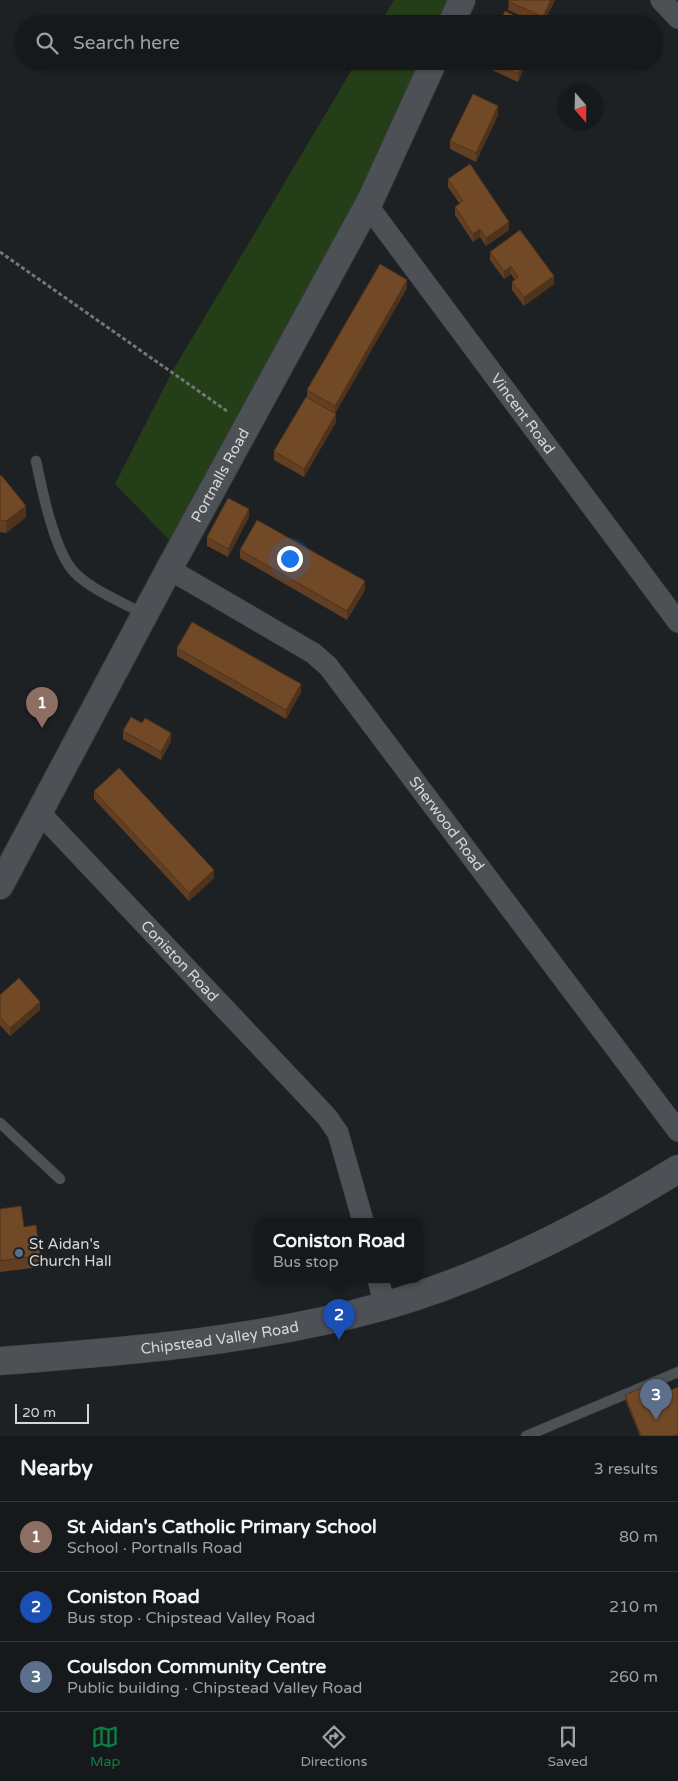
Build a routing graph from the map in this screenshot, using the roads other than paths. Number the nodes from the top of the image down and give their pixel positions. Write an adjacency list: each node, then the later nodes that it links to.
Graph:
1 (462, 0): 3 (street)
2 (661, 0): 4 (street)
3 (455, 15)
4 (678, 18)
5 (430, 70): 6 (street, Portnalls Road)
6 (368, 206): 8 (street, Portnalls Road); 10 (street, Vincent Road)
7 (36, 461): 9 (lane)
8 (168, 569): 9 (street, Portnalls Road); 14 (street, Sherwood Road)
9 (144, 614): 11 (street, Portnalls Road)
10 (678, 622)
11 (39, 812): 12 (street, Portnalls Road); 17 (street, Coniston Road)
12 (0, 886)
13 (0, 1123): 16 (lane)
14 (678, 1131)
15 (678, 1169): 19 (main road, Chipstead Valley Road)
16 (60, 1179)
17 (361, 1218)
18 (379, 1283): 19 (street)
19 (385, 1306): 20 (main road, Chipstead Valley Road)
20 (0, 1361)
21 (678, 1372): 22 (lane)
22 (526, 1436)

